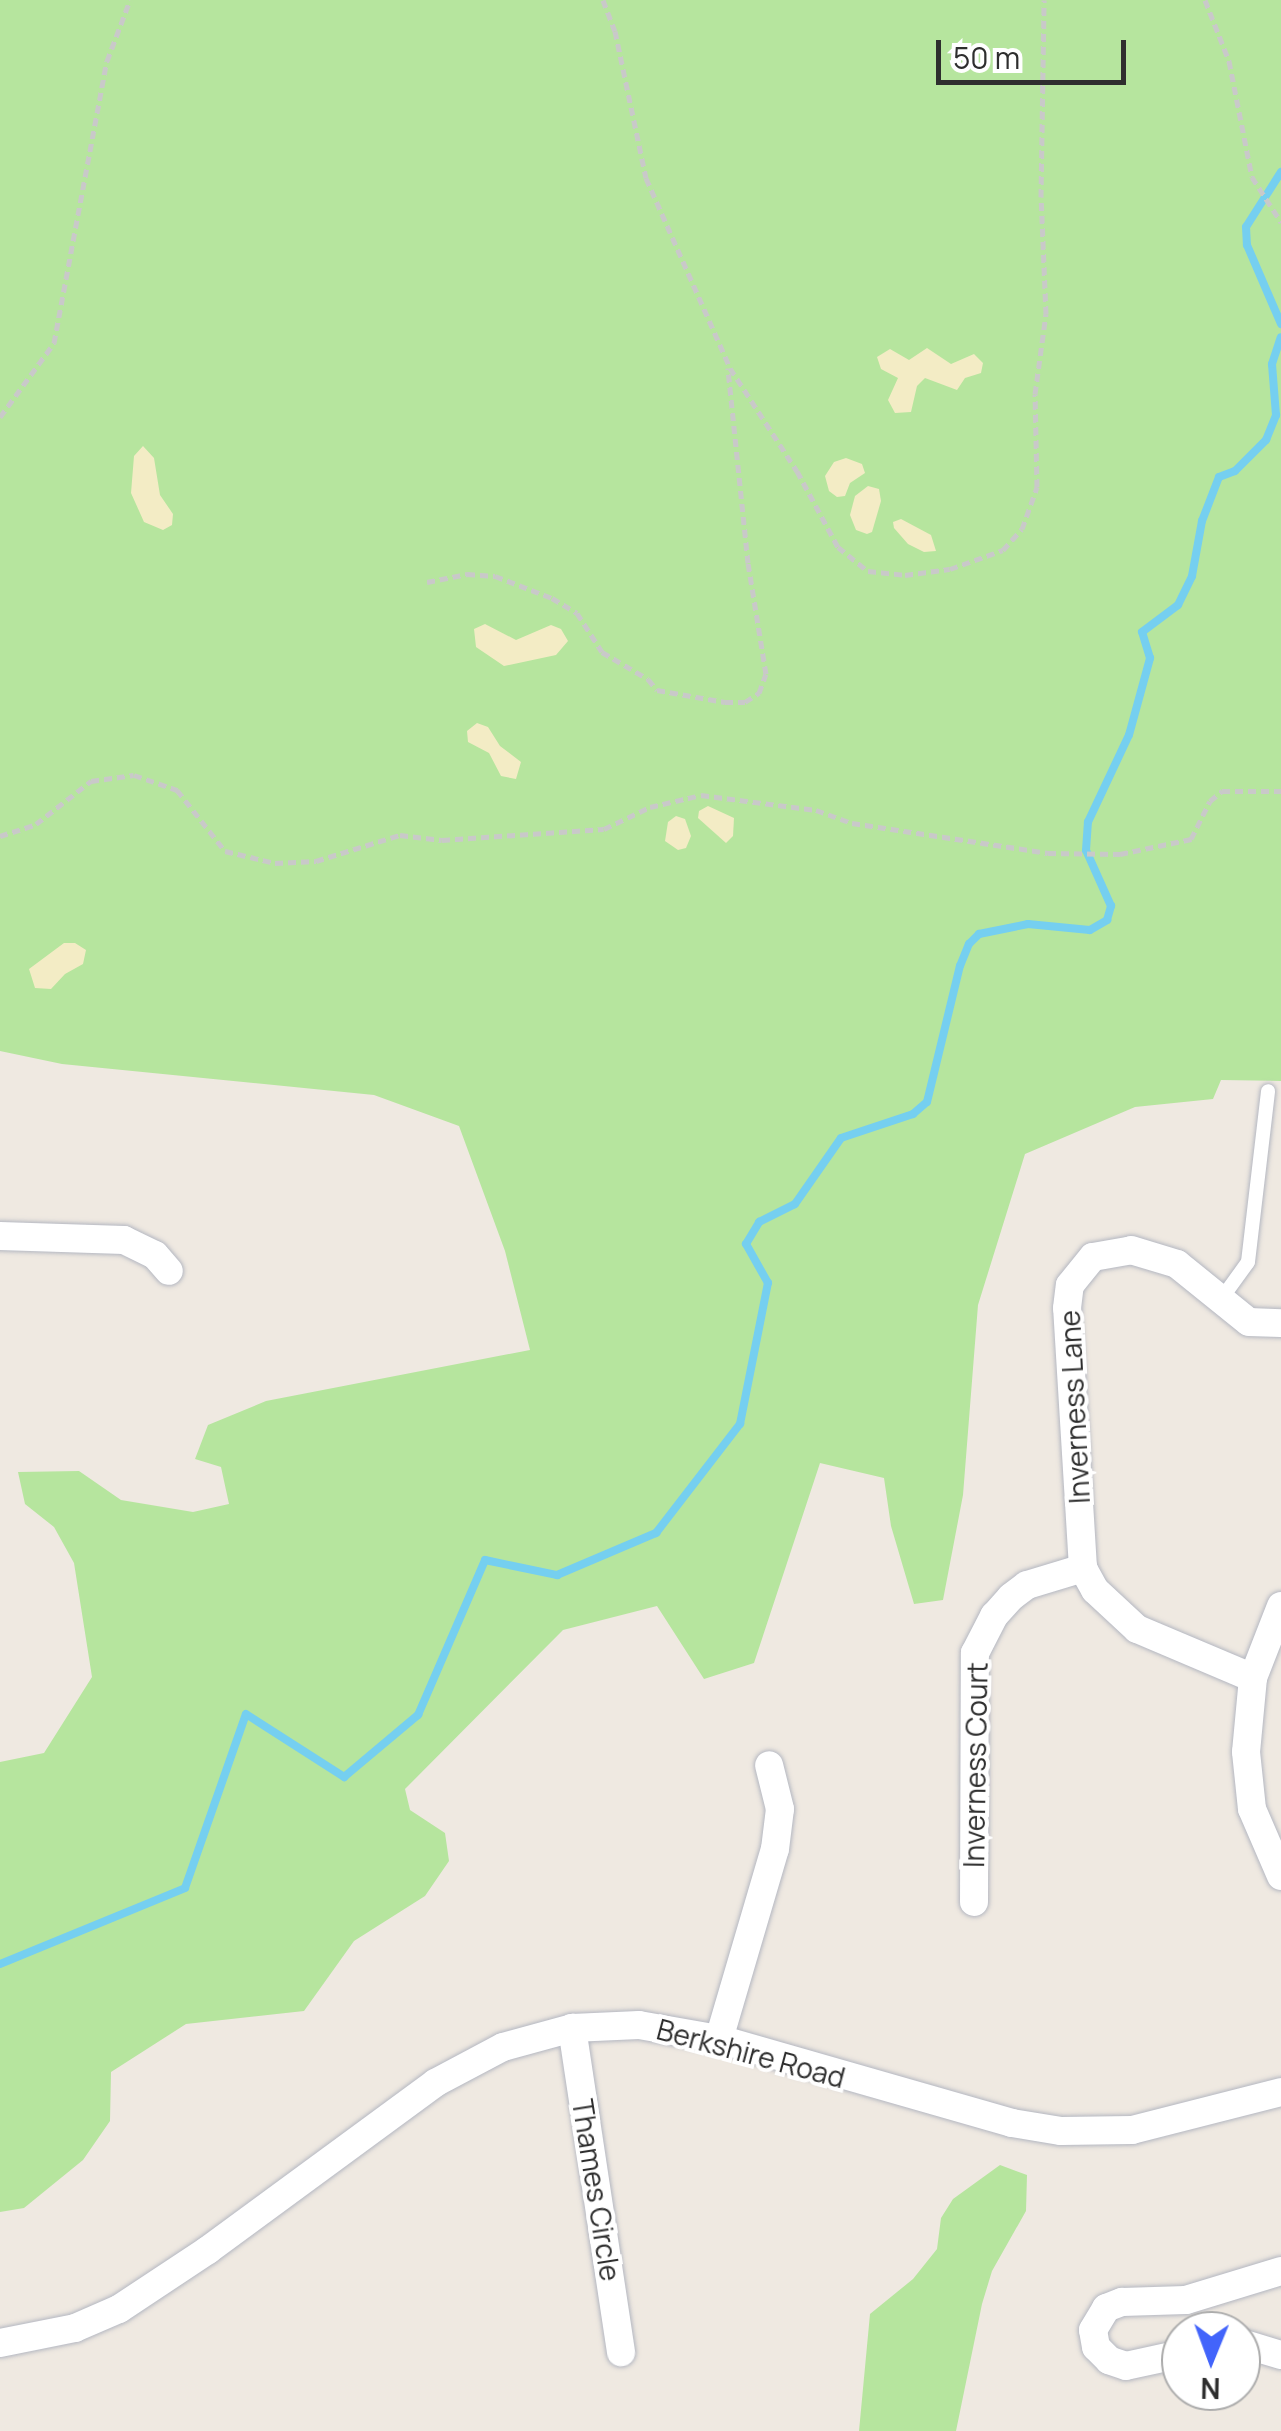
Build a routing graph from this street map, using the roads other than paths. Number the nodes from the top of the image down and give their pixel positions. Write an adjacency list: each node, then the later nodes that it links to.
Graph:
1 (1268, 1091): 4 (lane)
2 (0, 1236): 3 (street)
3 (168, 1271)
4 (1222, 1298): 5 (street, Inverness Lane); 6 (street, Inverness Lane)
5 (1281, 1324)
6 (1083, 1568): 8 (street); 11 (street, Inverness Court)
7 (1281, 1606): 8 (street)
8 (1253, 1678): 10 (street)
9 (769, 1766): 13 (street)
10 (1281, 1876)
11 (974, 1902)
12 (572, 2028): 13 (street, Berkshire Road); 16 (street, Berkshire Road); 17 (street, Thames Circle)
13 (719, 2039): 14 (street, Berkshire Road)
14 (1281, 2092)
15 (1281, 2271): 18 (street)
16 (0, 2343)
17 (621, 2352)
18 (1161, 2358)

